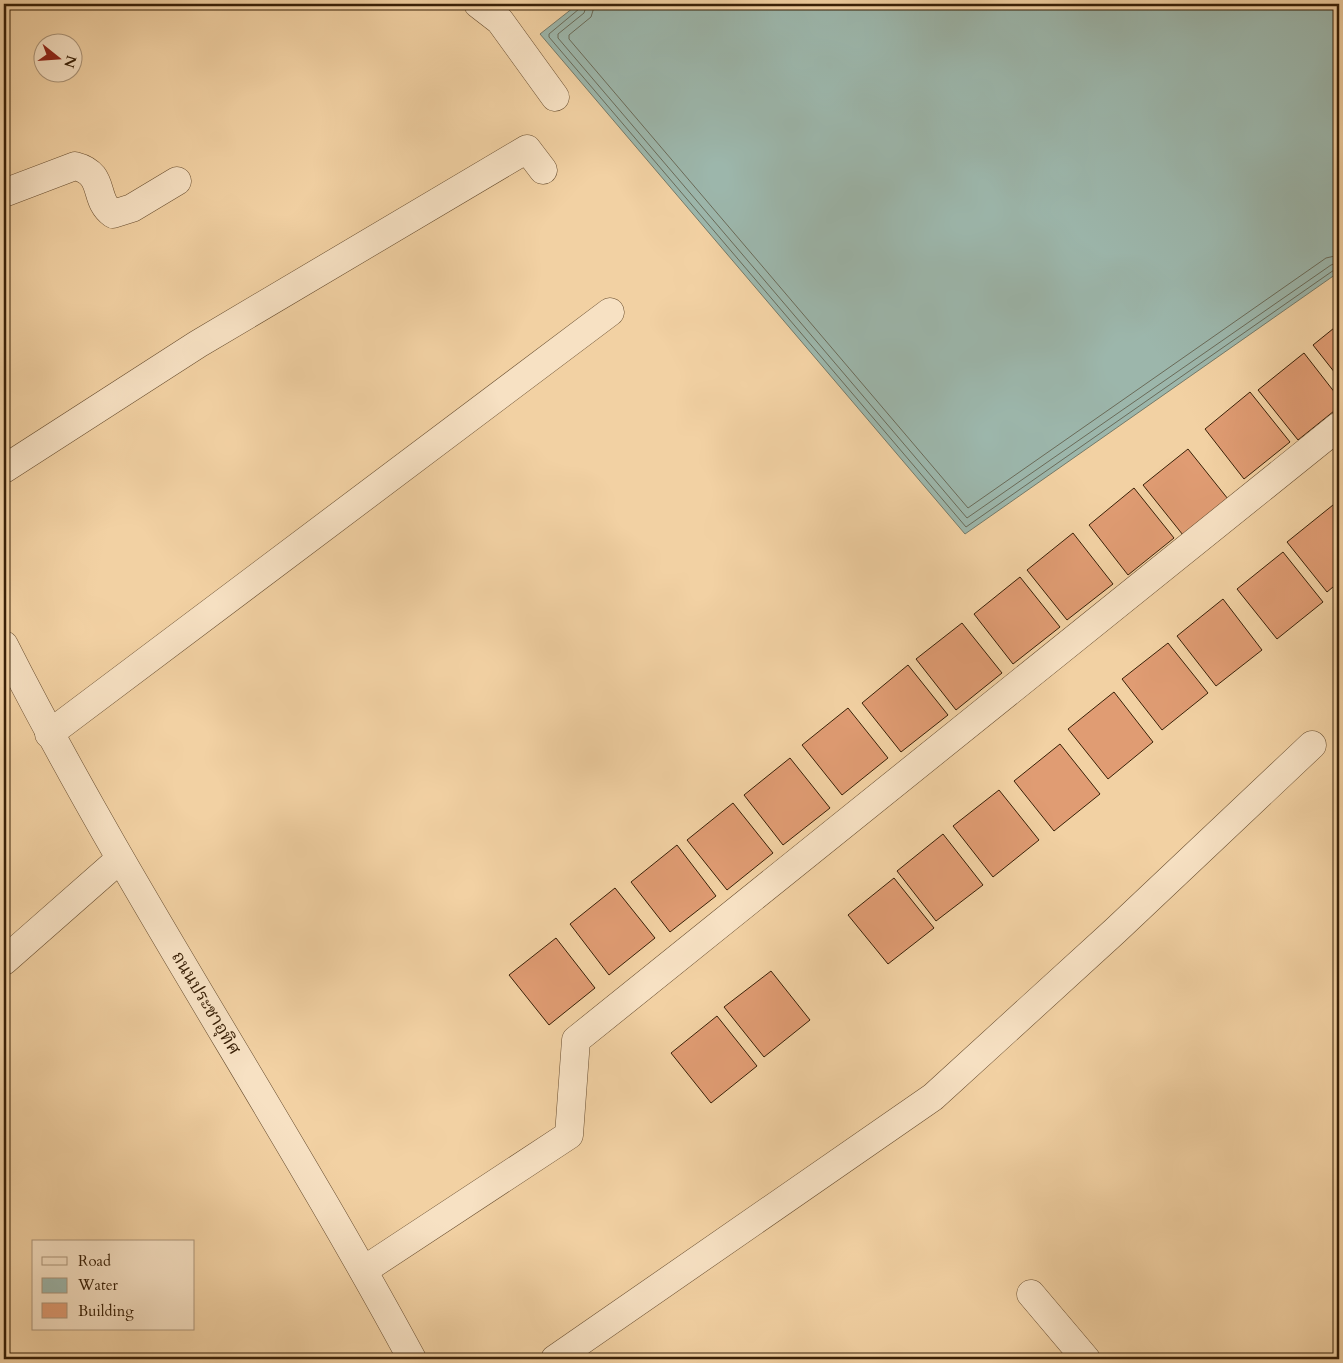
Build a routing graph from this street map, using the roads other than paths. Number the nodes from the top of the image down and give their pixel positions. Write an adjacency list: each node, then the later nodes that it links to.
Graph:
1 (478, 4): 2 (street)
2 (555, 97)
3 (543, 170): 8 (street)
4 (177, 181): 5 (street)
5 (4, 193)
6 (610, 312): 10 (street)
7 (1339, 426): 14 (street)
8 (4, 469)
9 (4, 645): 10 (street, ถนนประชาอุทิศ)
10 (49, 734): 12 (street, ถนนประชาอุทิศ)
11 (1312, 745): 17 (street)
12 (120, 859): 13 (street); 14 (street, ถนนประชาอุทิศ)
13 (4, 961)
14 (364, 1270): 16 (street, ถนนประชาอุทิศ)
15 (1031, 1294): 18 (street)
16 (412, 1359)
17 (554, 1359)
18 (1086, 1359)

